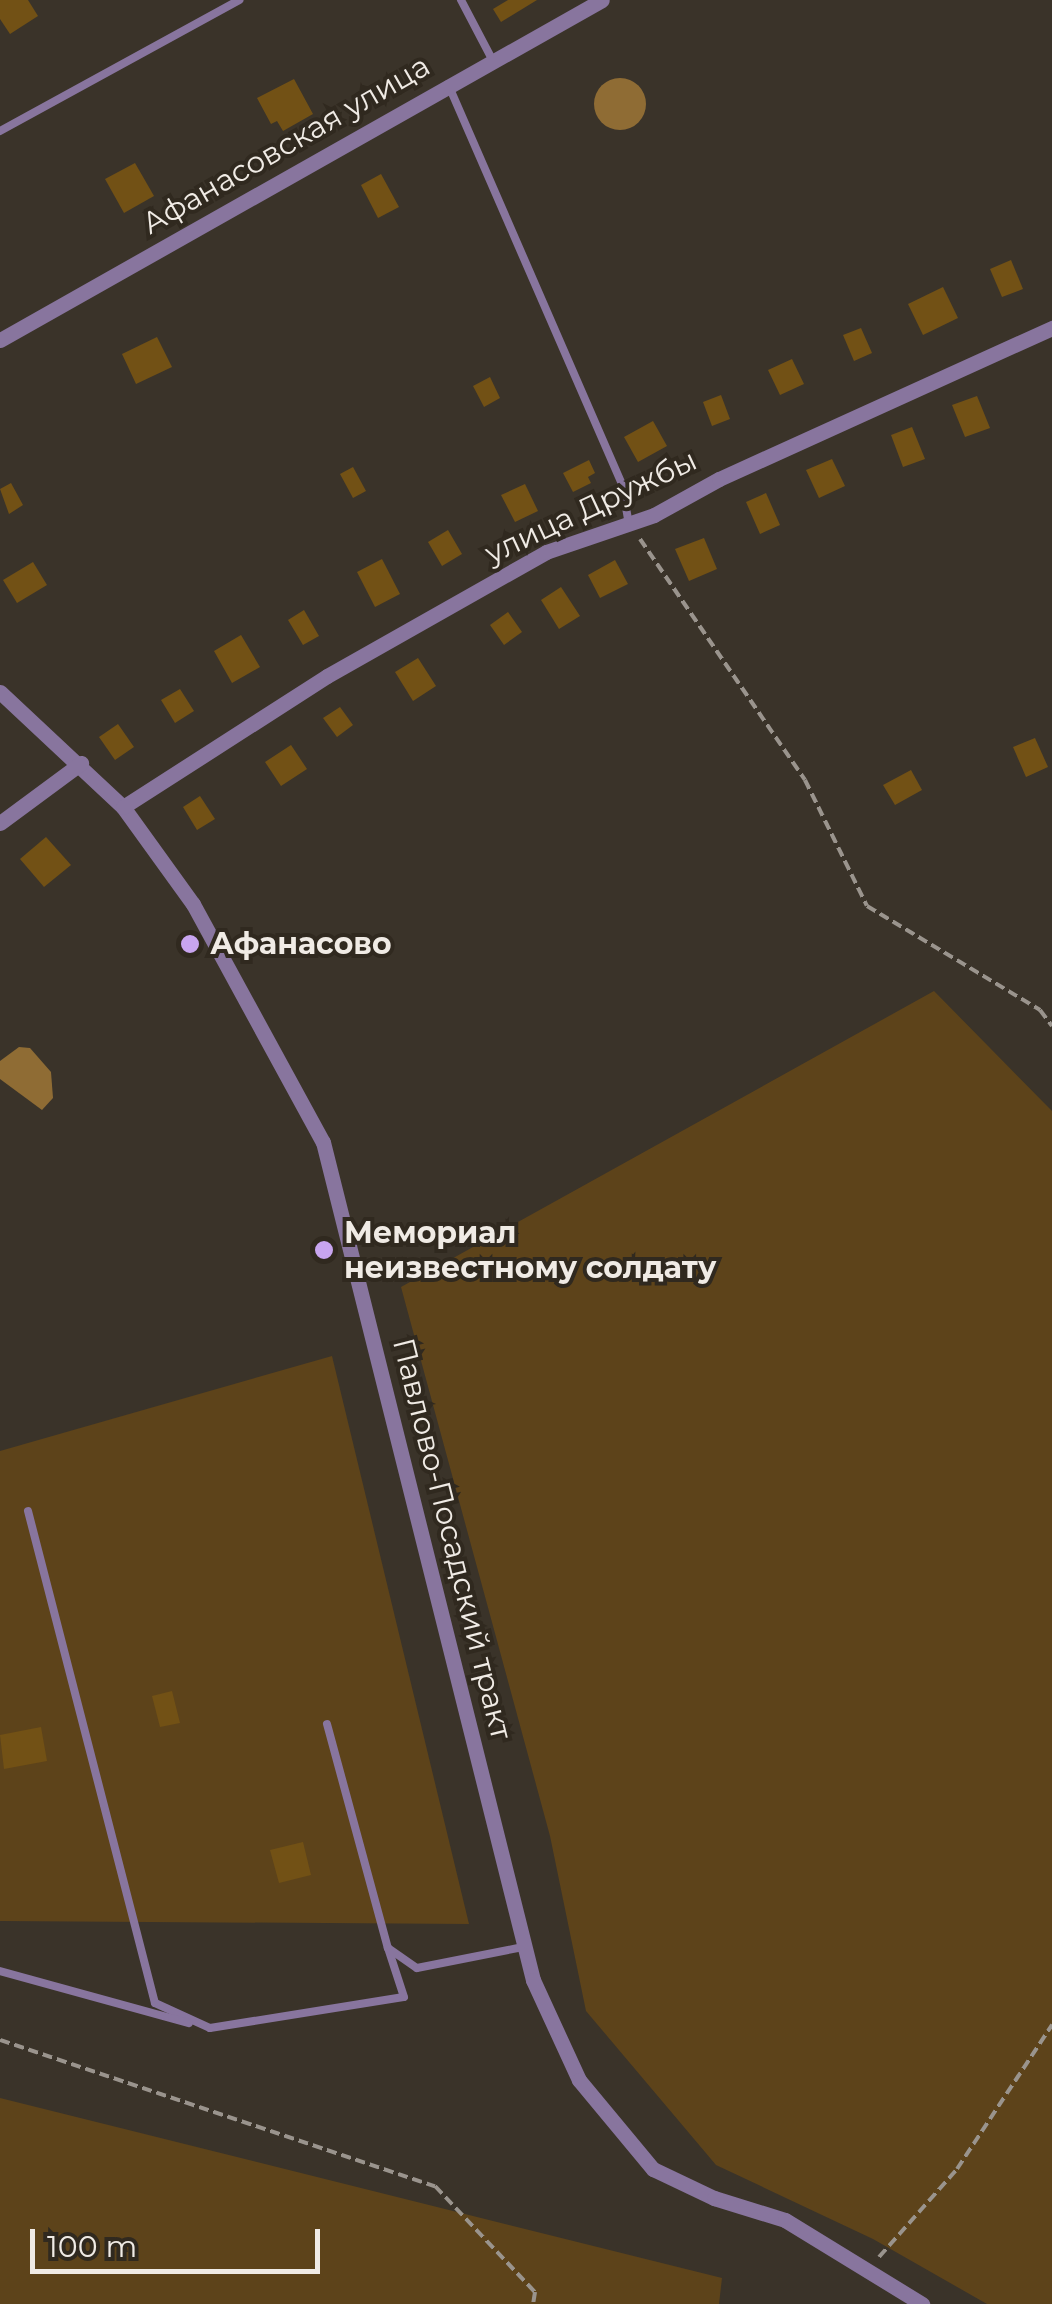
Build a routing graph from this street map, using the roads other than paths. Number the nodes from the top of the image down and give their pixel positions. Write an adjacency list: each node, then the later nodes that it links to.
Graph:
1 (238, 0): 6 (lane)
2 (461, 0): 4 (lane)
3 (602, 0): 4 (street, Афанасовская улица)
4 (492, 59): 5 (street, Афанасовская улица)
5 (447, 83): 8 (street, Афанасовская улица); 9 (lane)
6 (0, 131)
7 (1052, 328): 9 (street, улица Дружбы)
8 (0, 340)
9 (629, 523): 12 (street, улица Дружбы)
10 (0, 692): 11 (street, Павлово-Посадский тракт)
11 (81, 763): 12 (street, Павлово-Посадский тракт); 13 (street)
12 (123, 807): 16 (street, Павлово-Посадский тракт)
13 (0, 823)
14 (28, 1511): 19 (lane)
15 (327, 1724): 17 (lane)
16 (526, 1947): 17 (lane); 20 (street, Павлово-Посадский тракт)
17 (388, 1948): 19 (lane)
18 (0, 1971): 19 (lane)
19 (210, 2028)
20 (922, 2304)

